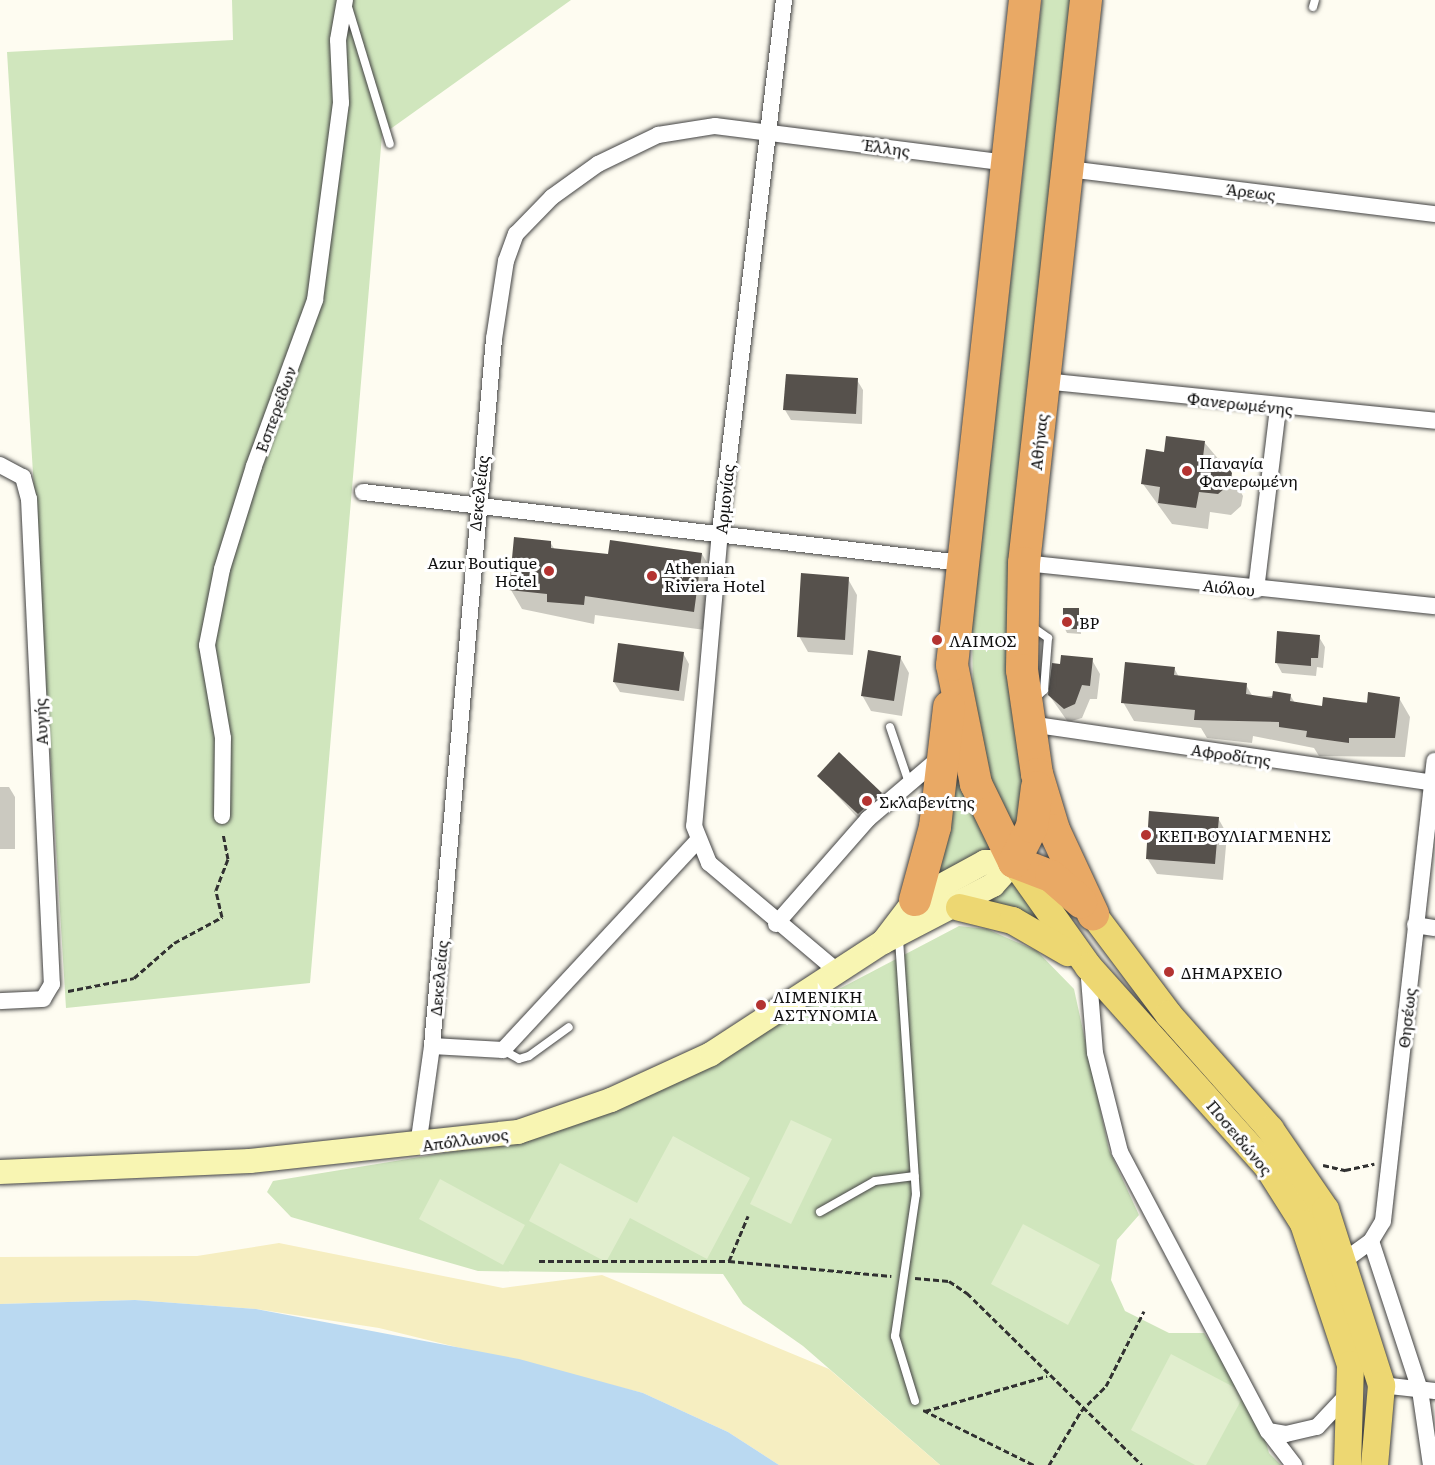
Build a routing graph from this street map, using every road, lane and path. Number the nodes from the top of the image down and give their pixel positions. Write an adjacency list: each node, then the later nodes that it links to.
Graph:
1 (346, 0): 6 (lane); 29 (street, Εσπερείδων)
2 (784, 0): 5 (street, Αρμονίας)
3 (1025, 0): 7 (highway)
4 (1086, 0): 8 (highway, Αθήνας)
5 (767, 131): 7 (street, Έλλης); 15 (street, Δεκελείας); 16 (street, Αρμονίας)
6 (390, 144)
7 (1007, 163): 17 (highway)
8 (1068, 169): 9 (street, Άρεως); 10 (highway, Αθήνας)
9 (1435, 214)
10 (1044, 381): 11 (street, Φανερωμένης); 18 (highway, Αθήνας)
11 (1278, 407): 12 (street, Φανερωμένης); 19 (street)
12 (1435, 421)
13 (0, 465): 42 (street, Αυγής)
14 (363, 492): 15 (street)
15 (477, 505): 16 (street); 45 (street, Δεκελείας)
16 (720, 531): 17 (street); 30 (street, Αρμονίας)
17 (961, 563): 21 (highway)
18 (1024, 563): 19 (street, Αιόλου); 22 (highway, Αθήνας)
19 (1256, 590): 20 (street, Αιόλου)
20 (1435, 606)
21 (952, 665): 24 (highway); 31 (highway)
22 (1028, 715): 26 (highway, Αθήνας); 28 (street, Αφροδίτης)
23 (890, 727): 27 (lane)
24 (945, 754): 27 (street); 33 (highway)
25 (1435, 760): 28 (street, Θησέως)
26 (1037, 774): 31 (highway); 32 (highway, Αθήνας)
27 (908, 780): 36 (street)
28 (1433, 783): 37 (street, Θησέως)
29 (222, 816): 42 (path)
30 (697, 841): 36 (street); 46 (street)
31 (1014, 862): 33 (street); 34 (street); 35 (highway); 40 (main road, Ποσειδώνος)
32 (1074, 878): 35 (highway, Ποσειδώνος)
33 (915, 900): 39 (street)
34 (959, 907): 39 (street); 40 (main road)
35 (1093, 914): 55 (main road, Ποσειδώνος)
36 (776, 924): 41 (street)
37 (1415, 925): 38 (street); 48 (street, Θησέως)
38 (1435, 928)
39 (892, 937): 41 (street, Απόλλωνος); 51 (lane)
40 (1088, 966): 62 (main road, Ποσειδώνος); 67 (street)
41 (839, 973): 47 (street, Απόλλωνος)
42 (51, 994): 43 (street)
43 (0, 1001)
44 (569, 1027): 46 (lane)
45 (432, 1046): 46 (street); 47 (street, Δεκελείας)
46 (503, 1050)
47 (418, 1146): 50 (street, Απόλλωνος)
48 (1391, 1161): 49 (path); 54 (street, Θησέως)
49 (1323, 1165)
50 (0, 1172)
51 (915, 1176): 52 (lane); 58 (lane)
52 (820, 1212)
53 (748, 1216): 57 (path)
54 (1371, 1241): 55 (street, Θησέως); 63 (street)
55 (1345, 1260): 61 (main road, Ποσειδώνος)
56 (539, 1261): 57 (path)
57 (729, 1261): 58 (path)
58 (902, 1277): 60 (path); 64 (lane)
59 (1144, 1311): 65 (path)
60 (1047, 1376): 65 (path); 66 (path)
61 (1381, 1385): 63 (street); 73 (main road, Ποσειδώνος)
62 (1352, 1389): 67 (street); 72 (main road, Ποσειδώνος)
63 (1427, 1390): 74 (street)
64 (915, 1401): 66 (path)
65 (1081, 1411): 69 (path); 70 (path)
66 (924, 1412): 68 (path)
67 (1268, 1431): 71 (street)
68 (1034, 1465)
69 (1048, 1465)
70 (1142, 1465)
71 (1294, 1465)
72 (1347, 1465)
73 (1374, 1465)
74 (1431, 1465)

